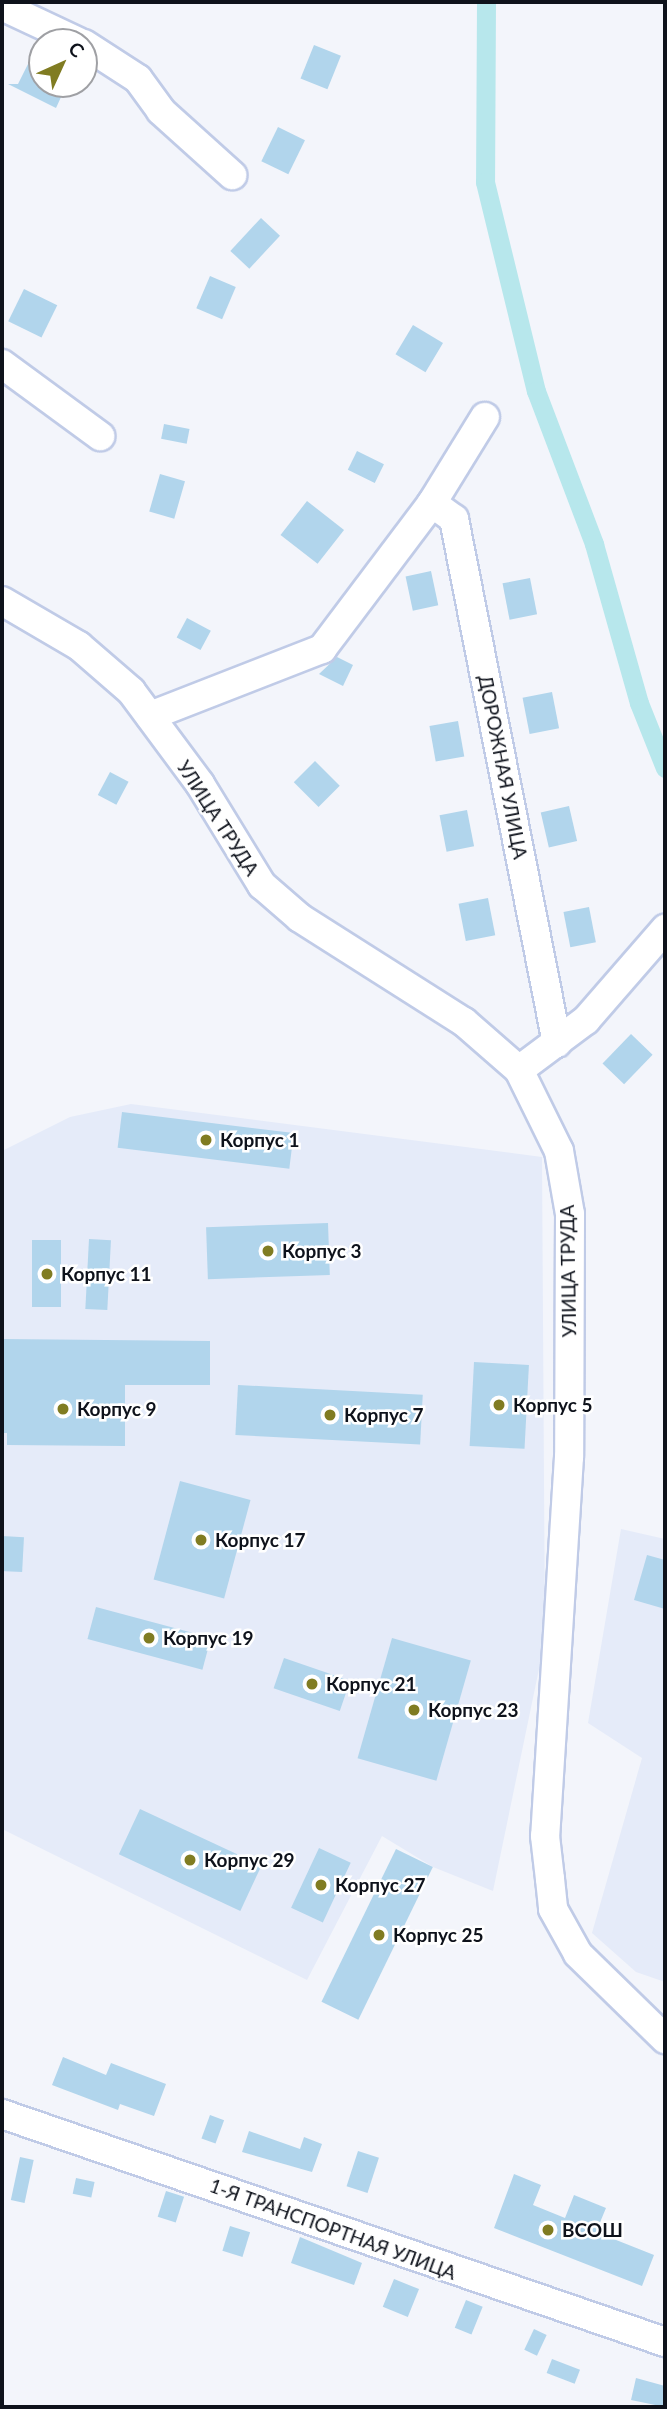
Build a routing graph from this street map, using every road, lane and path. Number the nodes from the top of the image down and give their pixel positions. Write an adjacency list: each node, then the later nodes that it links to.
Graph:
1 (2, 6): 2 (street)
2 (50, 28)
3 (98, 53): 4 (street)
4 (232, 175)
5 (2, 364): 7 (street)
6 (485, 416): 8 (street)
7 (100, 436)
8 (432, 503): 10 (street); 12 (street, ДОРОЖНАЯ УЛИЦА)
9 (13, 606): 10 (street, УЛИЦА ТРУДА)
10 (150, 716): 13 (street, УЛИЦА ТРУДА)
11 (665, 929): 12 (street)
12 (557, 1043): 13 (street)
13 (519, 1070): 14 (street, УЛИЦА ТРУДА)
14 (665, 2039)
15 (2, 2114): 16 (street, 1-Я ТРАНСПОРТНАЯ УЛИЦА)
16 (665, 2342)

